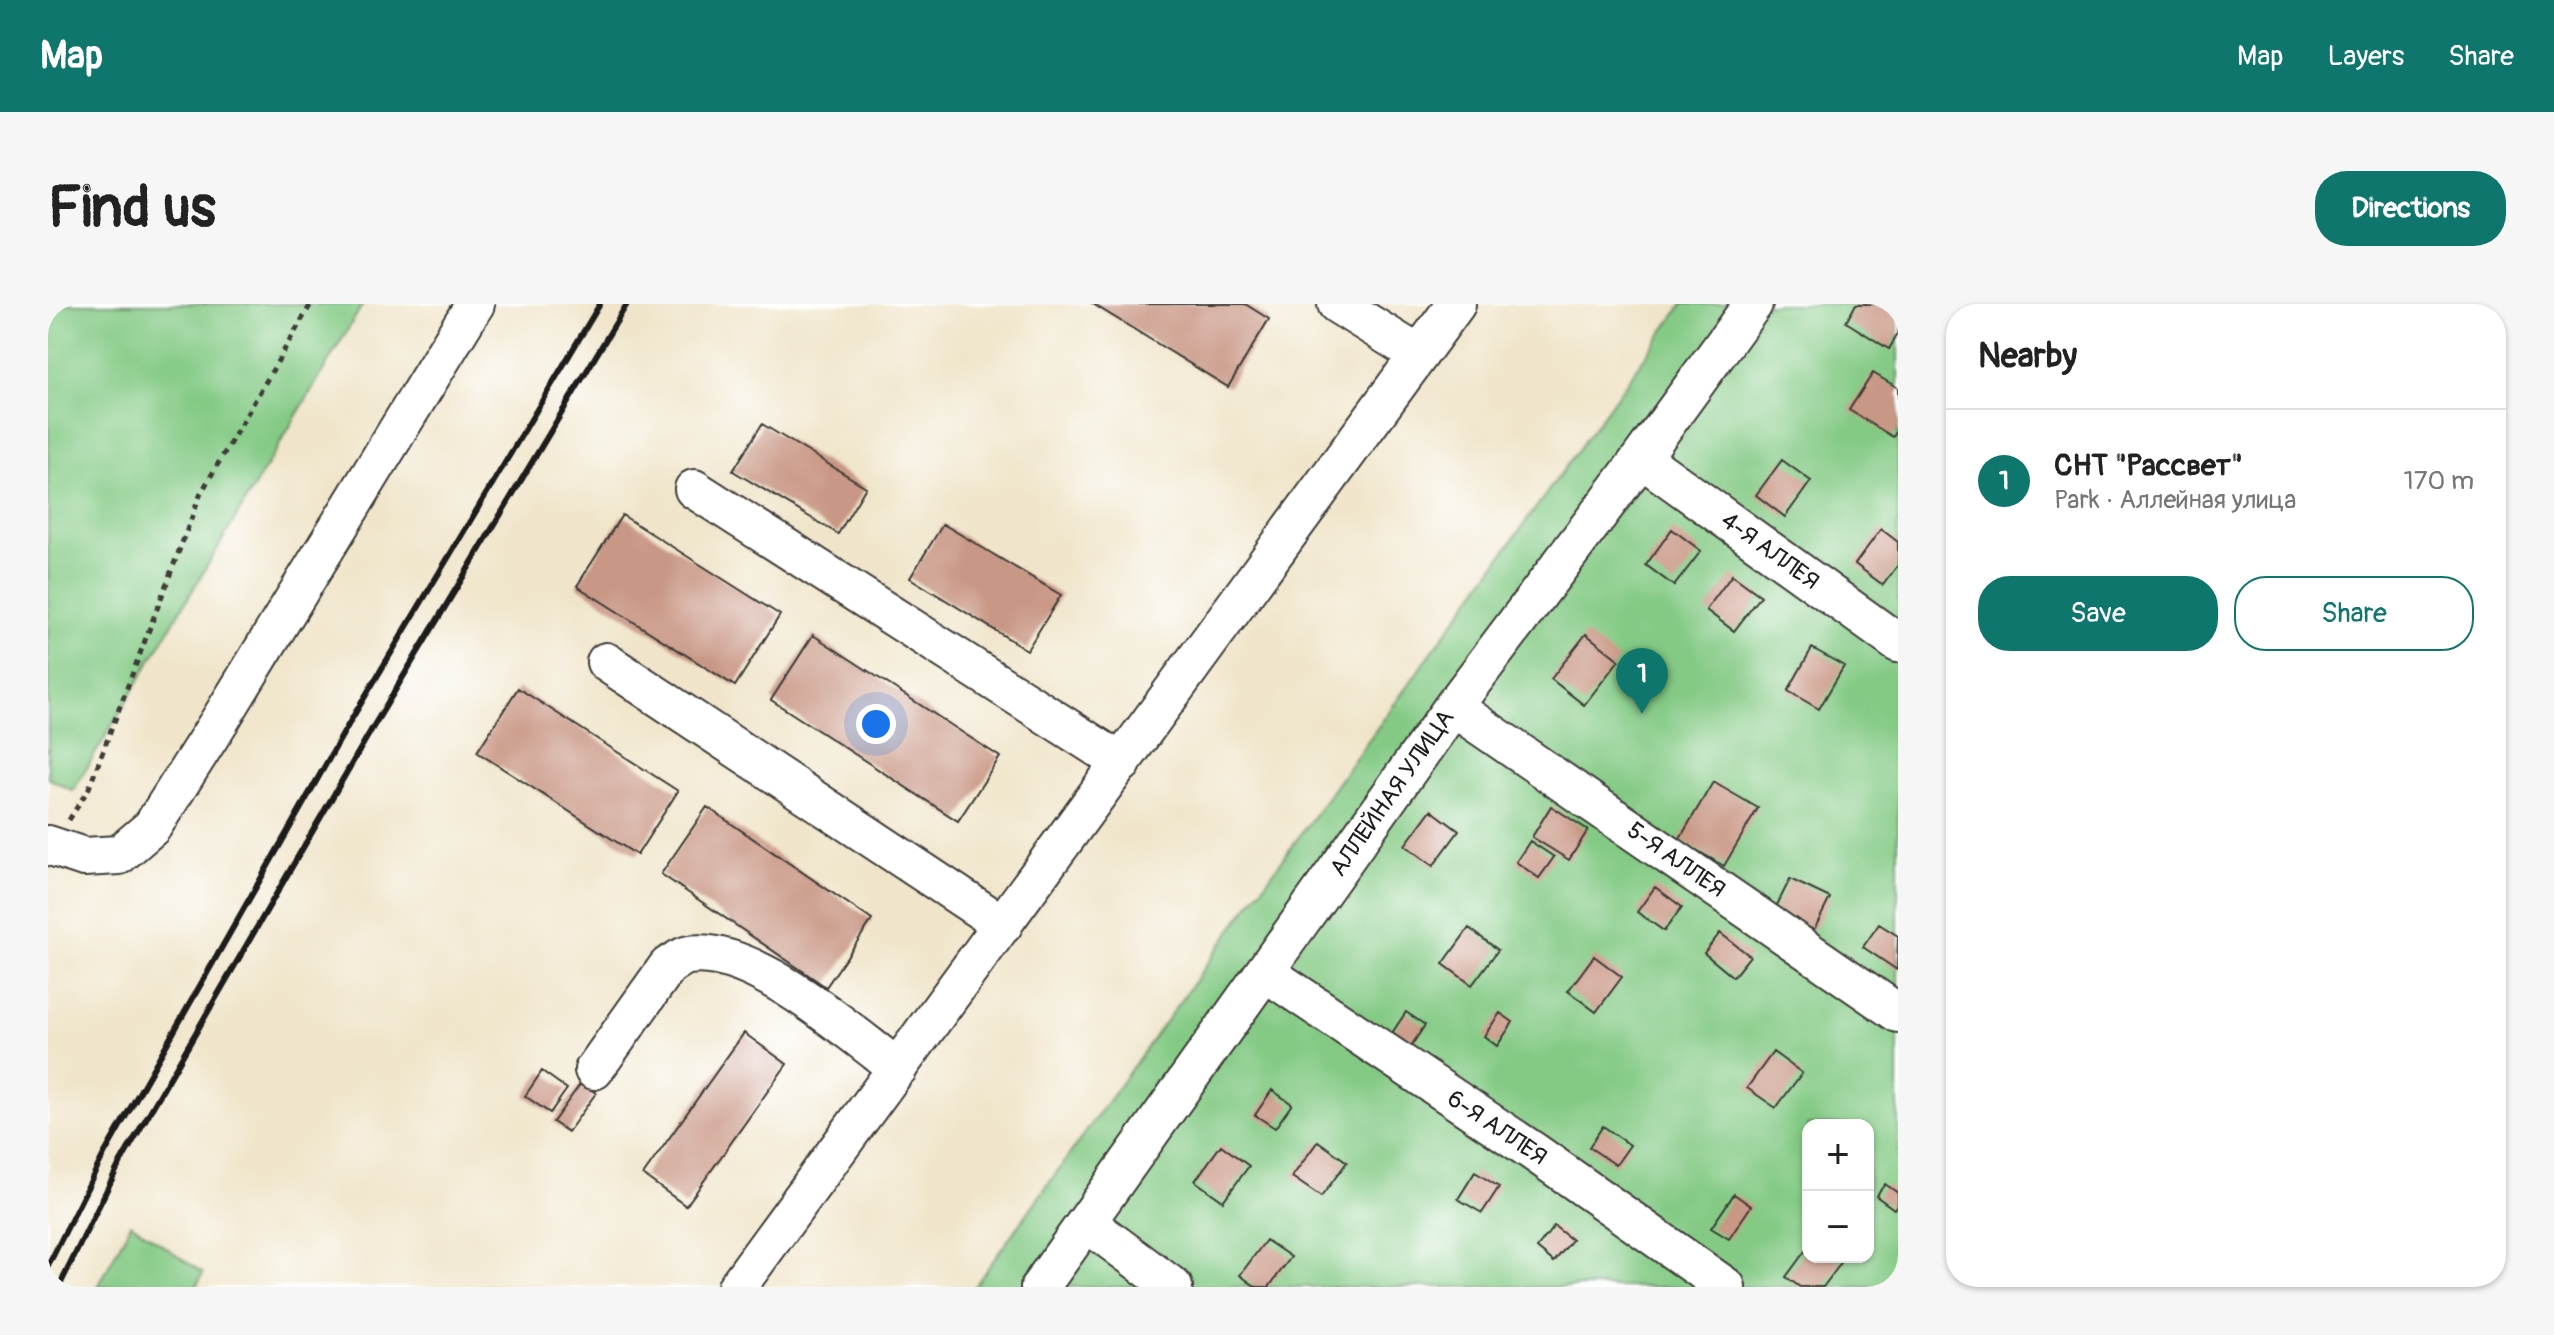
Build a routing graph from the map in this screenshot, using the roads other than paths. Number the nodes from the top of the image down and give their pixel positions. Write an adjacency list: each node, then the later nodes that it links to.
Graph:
1 (475, 304): 12 (street)
2 (1337, 304): 5 (street)
3 (1456, 304): 5 (street)
4 (1753, 304): 6 (street, АЛЛЕЙНАЯ УЛИЦА)
5 (1419, 355): 11 (street)
6 (1641, 458): 8 (street, 4-Я АЛЛЕЯ); 10 (street, АЛЛЕЙНАЯ УЛИЦА)
7 (694, 489): 11 (street)
8 (1898, 643)
9 (606, 662): 13 (street)
10 (1453, 707): 14 (street, АЛЛЕЙНАЯ УЛИЦА); 15 (street, 5-Я АЛЛЕЯ)
11 (1122, 763): 13 (street)
12 (57, 834)
13 (1003, 925): 16 (street)
14 (1265, 972): 18 (street, АЛЛЕЙНАЯ УЛИЦА); 22 (street, 6-Я АЛЛЕЯ)
15 (1898, 1013)
16 (898, 1068): 17 (street); 19 (street)
17 (594, 1070)
18 (1087, 1223): 20 (street, АЛЛЕЙНАЯ УЛИЦА); 21 (street)
19 (737, 1287)
20 (1040, 1287)
21 (1173, 1287)
22 (1726, 1287)

